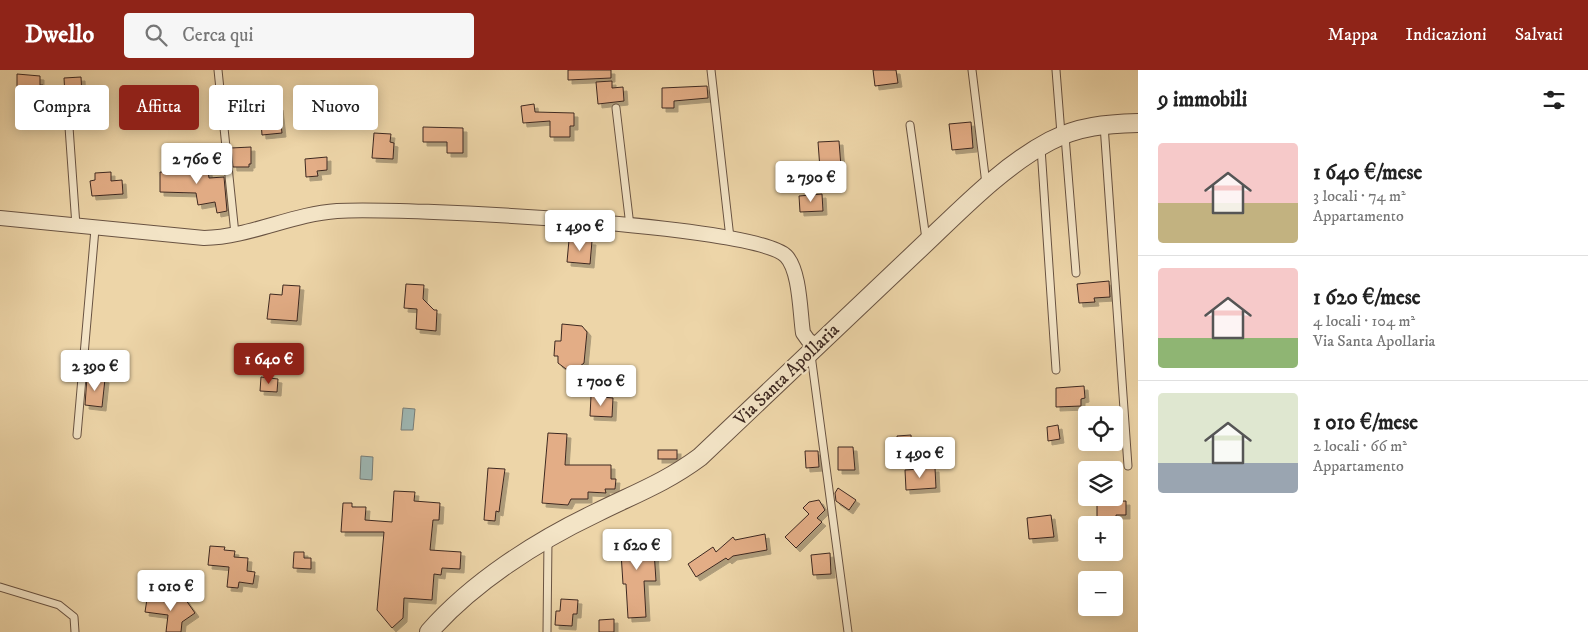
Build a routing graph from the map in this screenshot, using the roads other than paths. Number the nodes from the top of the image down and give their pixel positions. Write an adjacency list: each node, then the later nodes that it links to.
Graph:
1 (218, 70): 17 (lane)
2 (711, 70): 18 (lane)
3 (972, 70): 12 (lane)
4 (1056, 70): 10 (lane)
5 (616, 108): 14 (lane)
6 (1138, 123): 7 (street, Via Santa Apollaria)
7 (1104, 124): 10 (street, Via Santa Apollaria); 24 (lane)
8 (910, 125): 19 (lane)
9 (68, 130): 15 (lane)
10 (1063, 135): 11 (street, Via Santa Apollaria); 20 (lane)
11 (1041, 146): 12 (street, Via Santa Apollaria); 22 (lane)
12 (986, 188): 19 (street, Via Santa Apollaria)
13 (0, 218): 15 (street)
14 (630, 226): 17 (street); 18 (street)
15 (76, 227): 16 (street)
16 (95, 229): 17 (street); 23 (lane)
17 (235, 234)
18 (730, 238): 21 (street)
19 (927, 243): 21 (street, Via Santa Apollaria)
20 (1076, 273)
21 (814, 349): 25 (street, Via Santa Apollaria); 30 (lane)
22 (1056, 370)
23 (76, 435)
24 (1128, 466)
25 (548, 540): 28 (street, Via Santa Apollaria); 29 (lane)
26 (0, 587): 27 (lane)
27 (74, 632)
28 (429, 632)
29 (547, 632)
30 (848, 632)

